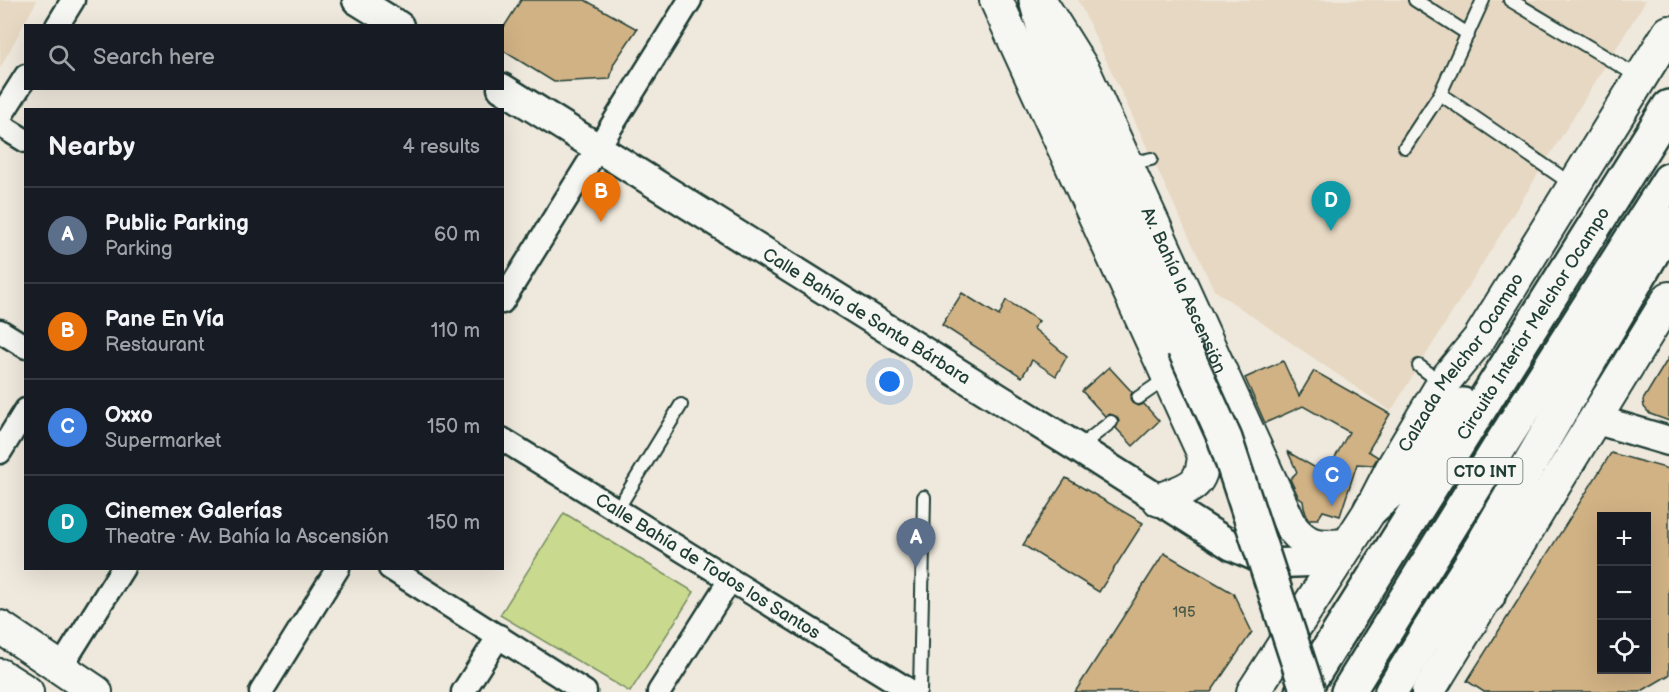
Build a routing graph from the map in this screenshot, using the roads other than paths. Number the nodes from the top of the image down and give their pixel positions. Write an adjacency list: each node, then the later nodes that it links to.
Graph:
1 (73, 0): 9 (street)
2 (357, 0): 10 (street)
3 (690, 0): 21 (street)
4 (996, 0): 33 (main road)
5 (1038, 0): 23 (main road, Av. Bahía la Ascensión); 71 (main road, bridge)
6 (1414, 0): 12 (lane)
7 (1483, 0): 12 (lane)
8 (1510, 0): 13 (lane)
9 (58, 24)
10 (396, 24)
11 (1669, 32): 13 (main road, Calzada Melchor Ocampo)
12 (1468, 34): 16 (lane)
13 (1641, 78): 26 (main road, Calzada Melchor Ocampo)
14 (24, 79): 18 (street)
15 (504, 89): 21 (street, Calle Bahía de Santa Bárbara)
16 (1440, 94): 22 (lane); 26 (lane)
17 (1669, 107): 32 (main road, Circuito Interior Melchor Ocampo / CTO INT)
18 (0, 117)
19 (0, 125): 20 (street)
20 (24, 140)
21 (598, 147): 29 (street); 41 (street, Calle Bahía de Santa Bárbara)
22 (1405, 147)
23 (1120, 151): 24 (lane); 49 (main road, Av. Bahía la Ascensión)
24 (1151, 159)
25 (1669, 180): 72 (main road, Circuito Interior Melchor Ocampo / CTO INT)
26 (1574, 186): 45 (main road, Calzada Melchor Ocampo)
27 (1669, 224): 48 (main road)
28 (1669, 298): 37 (main road)
29 (504, 299)
30 (0, 331): 31 (street)
31 (24, 346)
32 (1505, 368): 45 (main road); 70 (main road, Circuito Interior Melchor Ocampo / CTO INT)
33 (1169, 376): 34 (lane); 44 (main road)
34 (1138, 398)
35 (681, 405): 46 (lane)
36 (24, 413): 42 (street)
37 (1594, 420): 40 (street); 54 (main road)
38 (1111, 422): 41 (lane)
39 (504, 440): 46 (street, Calle Bahía de Todos los Santos)
40 (1669, 441)
41 (1078, 448): 44 (street, Calle Bahía de Santa Bárbara)
42 (0, 452)
43 (924, 497): 68 (lane)
44 (1159, 500): 47 (street, Calle Bahía de Santa Bárbara)
45 (1371, 509): 49 (main road, Calzada Melchor Ocampo)
46 (617, 510): 53 (street, Calle Bahía de Todos los Santos)
47 (1232, 546): 49 (street); 58 (street)
48 (1479, 551): 54 (main road); 56 (main road)
49 (1343, 553): 58 (main road, Calzada Melchor Ocampo)
50 (122, 570): 59 (street)
51 (337, 570): 63 (street)
52 (393, 570): 57 (street)
53 (730, 580): 66 (street); 67 (street, Calle Bahía de Todos los Santos)
54 (1483, 604): 56 (main road); 74 (main road)
55 (0, 627): 59 (main road)
56 (1426, 635): 73 (main road)
57 (499, 636): 64 (street); 65 (street)
58 (1278, 652): 69 (main road, Calzada Melchor Ocampo)
59 (61, 667): 62 (main road)
60 (0, 675): 61 (main road)
61 (27, 692)
62 (96, 692)
63 (261, 692)
64 (464, 692)
65 (585, 692)
66 (659, 692)
67 (912, 692)
68 (920, 692)
69 (1253, 692)
70 (1302, 692)
71 (1308, 692)
72 (1348, 692)
73 (1391, 692)
74 (1428, 692)

